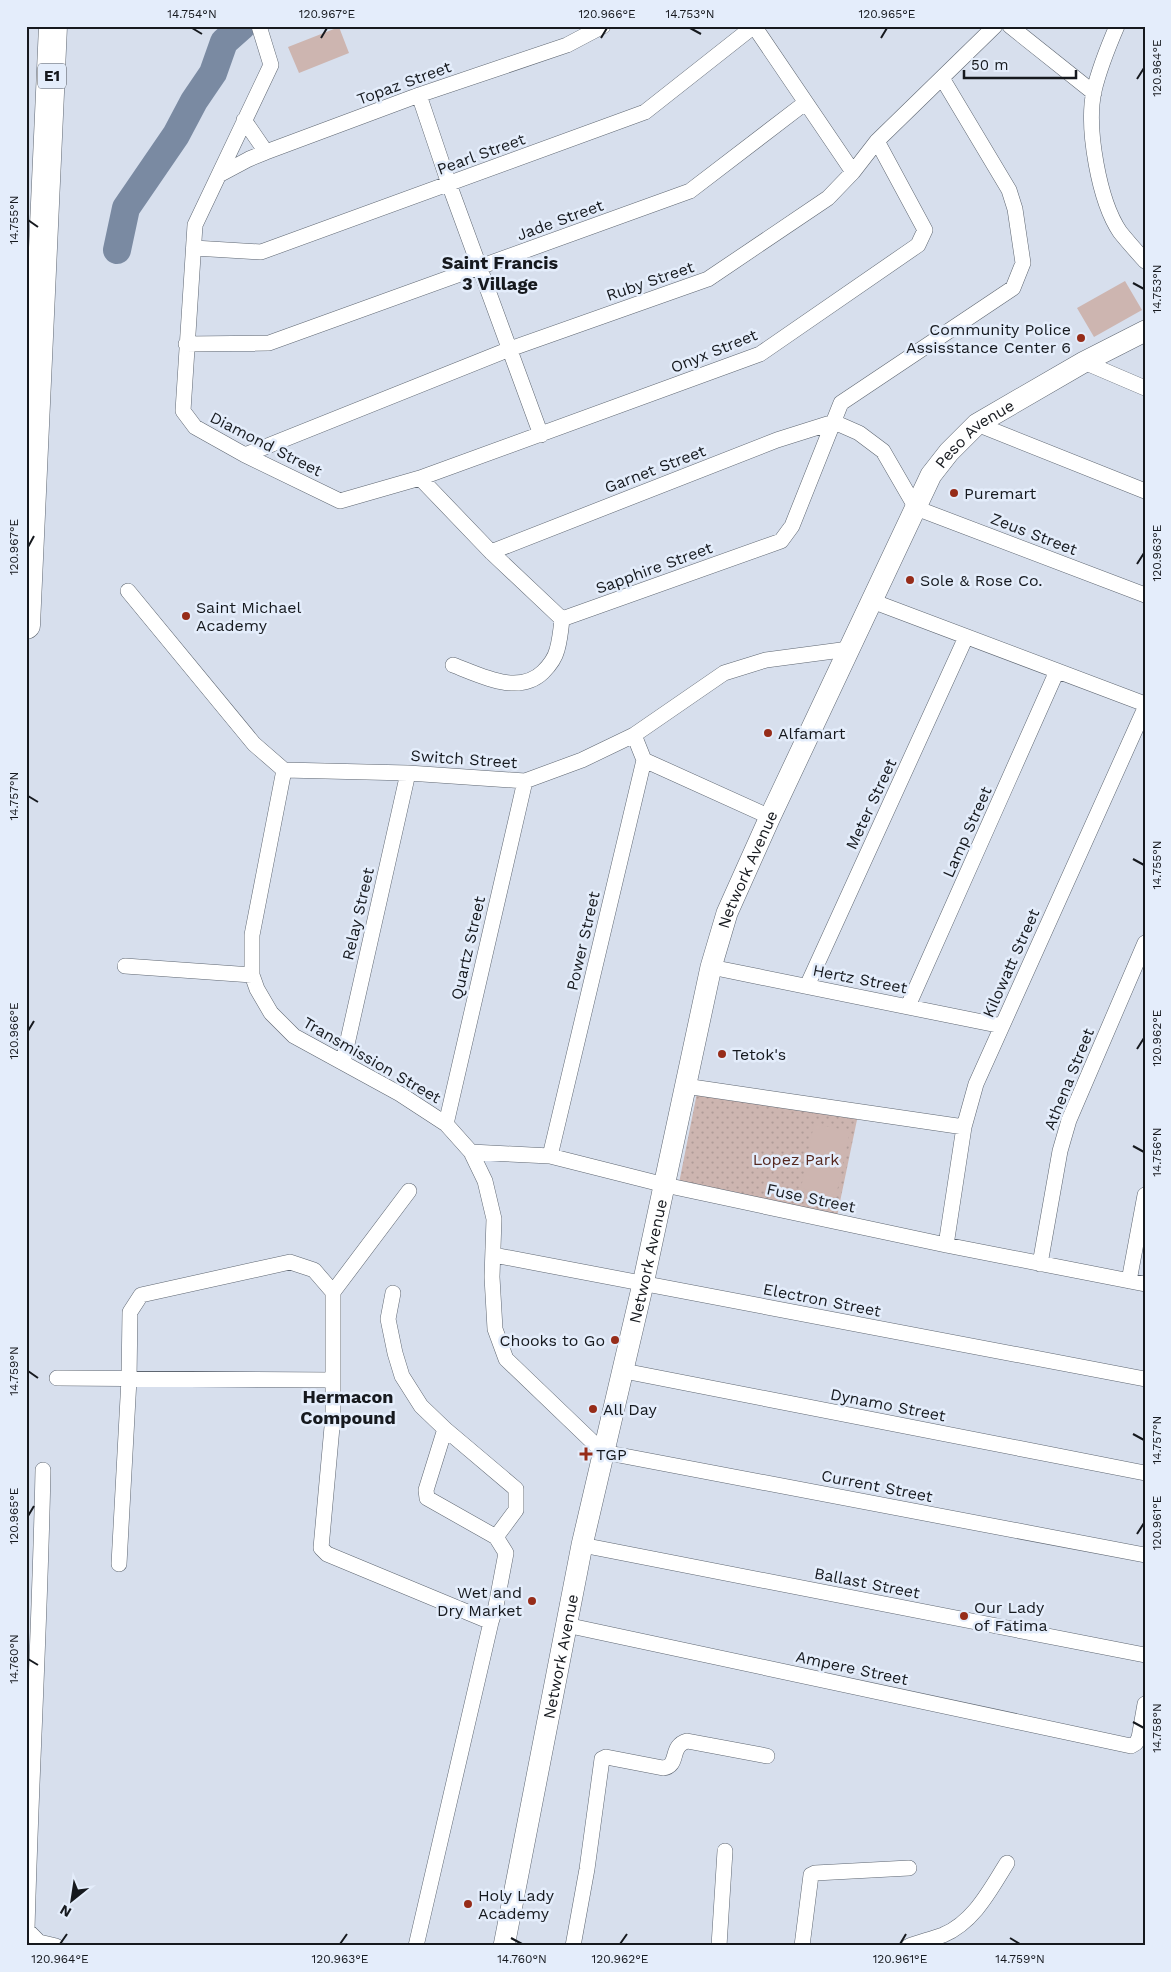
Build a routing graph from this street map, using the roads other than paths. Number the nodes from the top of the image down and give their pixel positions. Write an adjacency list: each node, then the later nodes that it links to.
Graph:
1 (53, 26): 14 (highway, E1)
2 (64, 26): 14 (highway)
3 (603, 26): 11 (street, Topaz Street)
4 (754, 26): 12 (street); 19 (street, Pearl Street)
5 (995, 26): 9 (street, Ruby Street)
6 (1010, 26): 10 (street)
7 (1117, 26): 10 (street)
8 (260, 30): 13 (street, Diamond Street)
9 (942, 78): 15 (street, Ruby Street); 28 (street)
10 (1094, 93): 21 (street)
11 (419, 95): 16 (street, Topaz Street); 19 (street)
12 (805, 103): 17 (street); 22 (street, Jade Street)
13 (244, 120): 16 (street); 18 (street, Diamond Street)
14 (50, 126): 40 (highway, E1)
15 (877, 141): 17 (street, Ruby Street); 30 (street, Onyx Street)
16 (266, 152): 18 (street, Topaz Street)
17 (853, 172): 25 (street, Ruby Street)
18 (219, 175): 20 (street, Diamond Street)
19 (449, 184): 20 (street, Pearl Street); 22 (street)
20 (194, 248): 24 (street, Diamond Street)
21 (1145, 261)
22 (480, 268): 24 (street, Jade Street); 25 (street)
23 (1145, 331): 26 (street, Peso Avenue)
24 (186, 344): 31 (street, Diamond Street)
25 (510, 349): 30 (street); 31 (street, Ruby Street)
26 (1084, 362): 27 (street); 29 (street, Peso Avenue)
27 (1145, 388)
28 (834, 422): 34 (street); 35 (street, Garnet Street); 39 (street, Sapphire Street)
29 (977, 424): 33 (street); 34 (street, Peso Avenue)
30 (541, 435): 32 (street, Onyx Street)
31 (245, 455): 32 (street, Diamond Street)
32 (420, 478): 35 (street)
33 (1145, 491)
34 (916, 508): 37 (street, Zeus Street); 38 (street, Peso Avenue)
35 (491, 552): 39 (street)
36 (128, 591): 49 (street)
37 (1145, 595)
38 (872, 601): 41 (street); 42 (street, Network Avenue)
39 (562, 619): 43 (street)
40 (26, 625)
41 (966, 637): 44 (street); 57 (street, Meter Street)
42 (849, 649): 47 (street, Switch Street); 52 (street, Network Avenue)
43 (453, 665)
44 (1058, 671): 45 (street); 58 (street, Lamp Street)
45 (1145, 704)
46 (1145, 708): 59 (street, Kilowatt Street)
47 (634, 735): 48 (street); 51 (street, Switch Street)
48 (644, 760): 52 (street); 65 (street, Power Street)
49 (284, 770): 50 (street, Switch Street); 56 (street, Transmission Street)
50 (408, 773): 51 (street, Switch Street); 60 (street, Relay Street)
51 (525, 780): 62 (street, Quartz Street)
52 (770, 817): 55 (street, Network Avenue)
53 (1145, 943): 71 (street, Athena Street)
54 (125, 966): 56 (street)
55 (712, 968): 57 (street, Hertz Street); 61 (street, Network Avenue)
56 (252, 976): 60 (street, Transmission Street)
57 (807, 986): 58 (street, Hertz Street)
58 (908, 1006): 59 (street, Hertz Street)
59 (1002, 1026): 63 (street, Kilowatt Street)
60 (343, 1062): 62 (street, Transmission Street)
61 (685, 1086): 63 (street); 66 (street, Network Avenue)
62 (446, 1124): 64 (street, Transmission Street)
63 (964, 1127): 69 (street, Kilowatt Street)
64 (471, 1152): 65 (street, Fuse Street); 70 (street, Transmission Street)
65 (550, 1156): 66 (street, Fuse Street)
66 (665, 1185): 69 (street, Fuse Street); 73 (street, Network Avenue)
67 (409, 1191): 75 (street)
68 (1145, 1195): 72 (street)
69 (946, 1245): 71 (street, Fuse Street)
70 (494, 1255): 73 (street, Electron Street); 83 (street, Transmission Street)
71 (1040, 1264): 72 (street, Fuse Street)
72 (1129, 1281): 74 (street, Fuse Street)
73 (644, 1284): 77 (street, Network Avenue); 80 (street, Electron Street)
74 (1145, 1284)
75 (332, 1292): 79 (street); 81 (street)
76 (393, 1293): 82 (street)
77 (624, 1371): 83 (street, Network Avenue); 85 (street, Dynamo Street)
78 (57, 1378): 79 (street)
79 (129, 1379): 81 (street); 89 (street)
80 (1145, 1379)
81 (333, 1380): 90 (street)
82 (445, 1429): 86 (street); 86 (street)
83 (604, 1452): 87 (street, Network Avenue); 88 (street, Current Street)
84 (43, 1470): 98 (street)
85 (1145, 1474)
86 (496, 1537): 90 (street)
87 (582, 1545): 91 (street, Network Avenue); 92 (street, Ballast Street)
88 (1145, 1555)
89 (119, 1564)
90 (491, 1622): 99 (street)
91 (566, 1625): 93 (street, Ampere Street); 100 (street, Network Avenue)
92 (1145, 1655)
93 (1145, 1704)
94 (767, 1756): 101 (street)
95 (725, 1852): 102 (street)
96 (1007, 1863): 104 (street)
97 (909, 1868): 103 (street)
98 (56, 1946)
99 (416, 1946)
100 (504, 1946)
101 (573, 1946)
102 (720, 1946)
103 (802, 1946)
104 (909, 1946)

